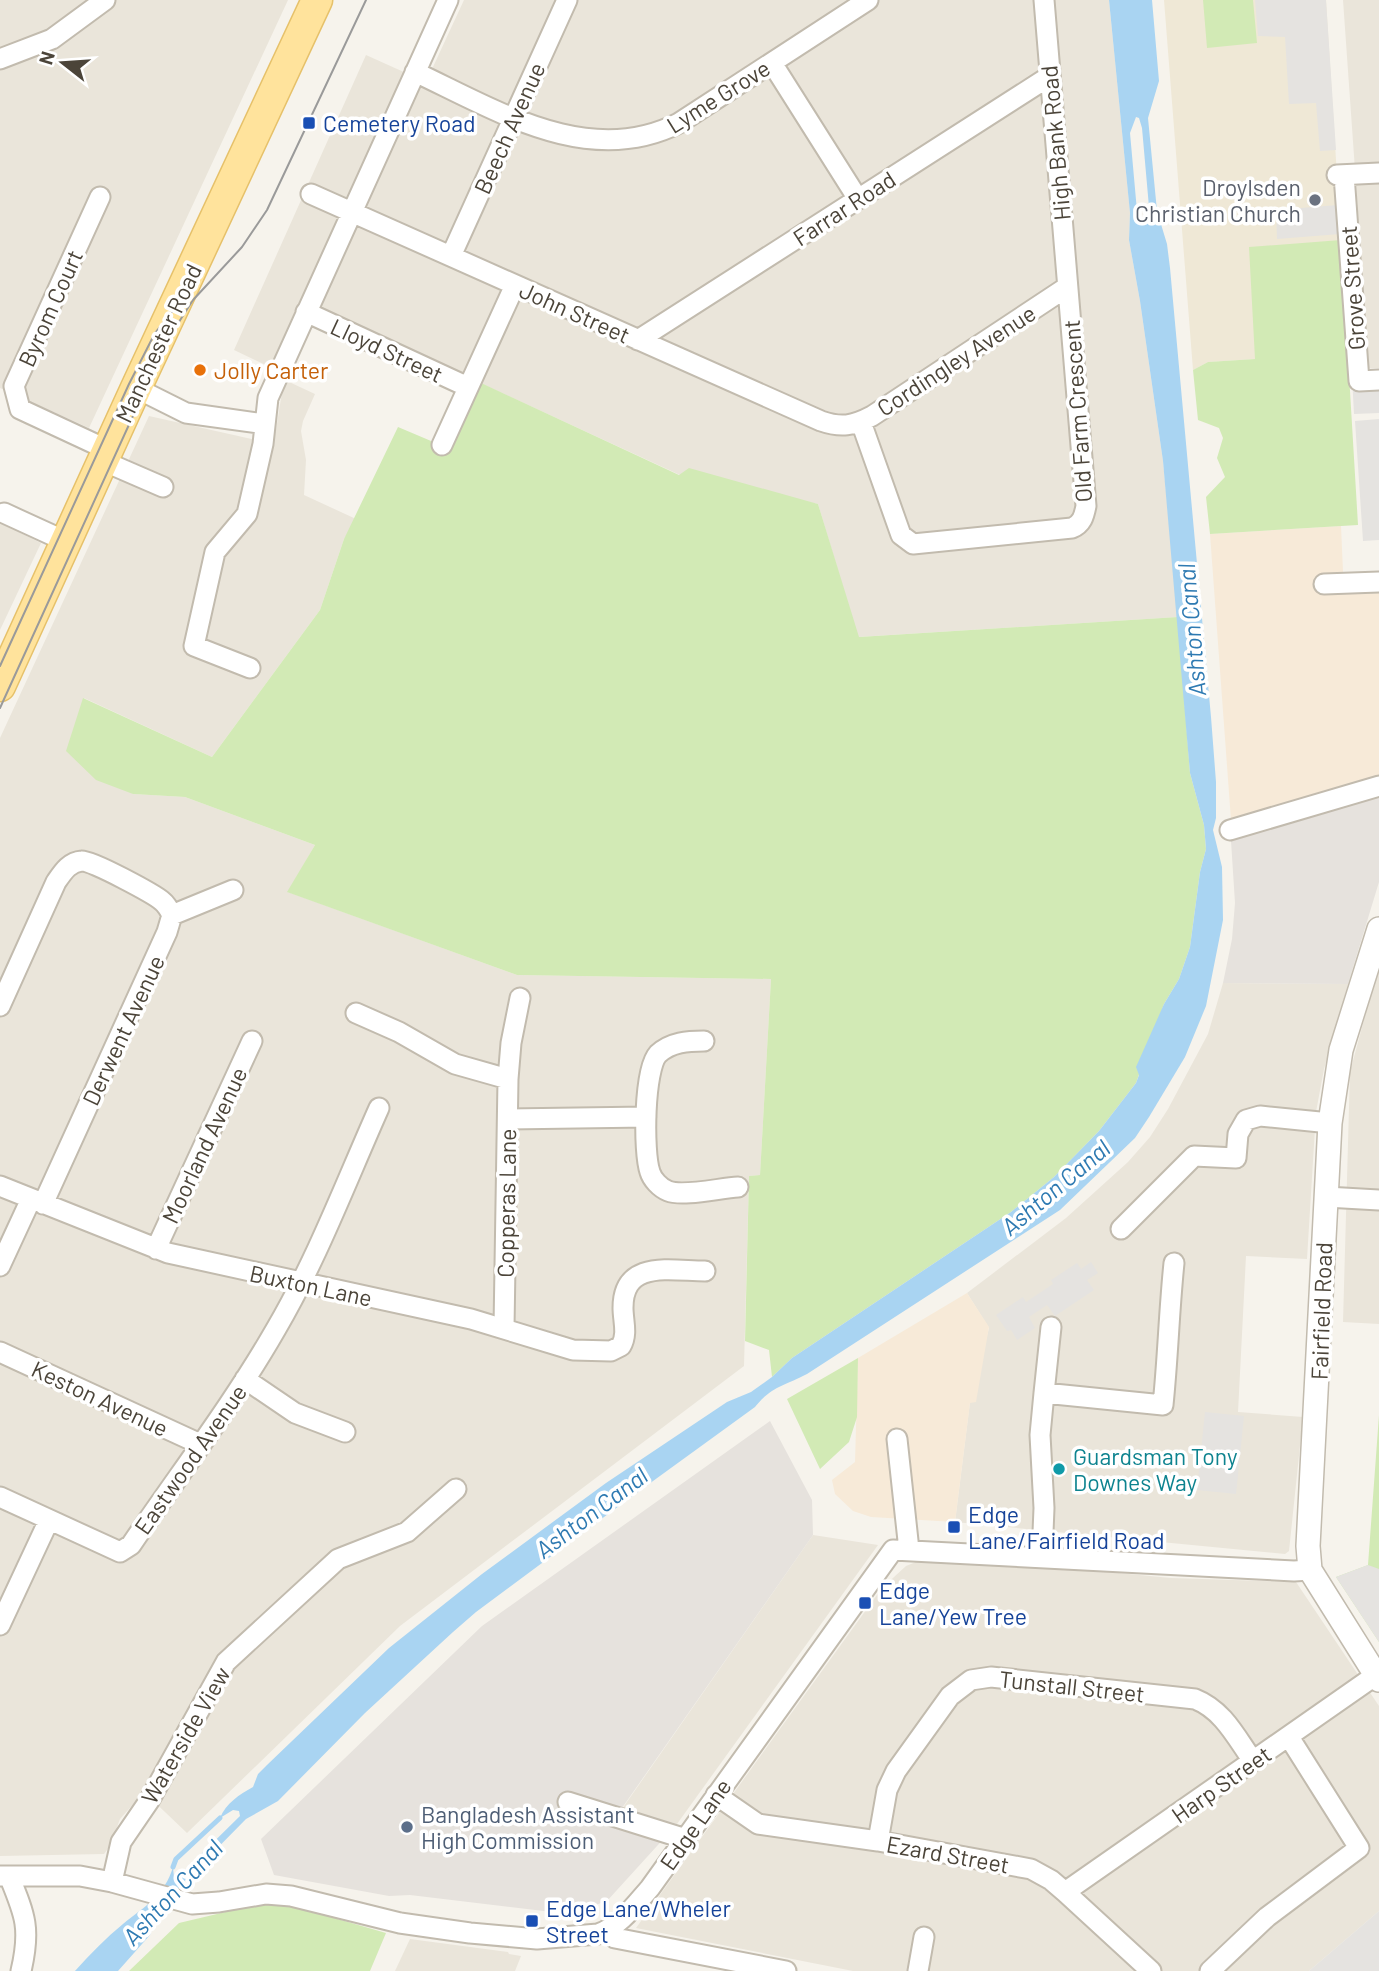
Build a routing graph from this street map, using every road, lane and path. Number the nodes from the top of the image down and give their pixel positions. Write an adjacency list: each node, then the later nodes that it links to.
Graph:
1 (105, 0): 7 (street)
2 (317, 0): 24 (main road, Manchester Road)
3 (448, 0): 9 (street)
4 (566, 0): 11 (street, Beech Avenue)
5 (868, 0): 8 (street, Lyme Grove)
6 (1044, 0): 10 (street, High Bank Road)
7 (0, 59)
8 (772, 63): 11 (street, Lyme Grove); 15 (street)
9 (415, 72): 11 (street, Lyme Grove); 16 (street)
10 (1050, 76): 15 (street, Farrar Road); 19 (street, High Bank Road)
11 (513, 118): 17 (street, Beech Avenue)
12 (1379, 173): 22 (street, Grove Street)
13 (311, 194): 16 (street, John Street)
14 (100, 197): 28 (street, Byrom Court)
15 (858, 199): 21 (street, Farrar Road)
16 (352, 212): 17 (street, John Street); 20 (street)
17 (451, 256): 18 (street, John Street)
18 (515, 285): 21 (street, John Street); 23 (street)
19 (1067, 287): 26 (street, Cordingley Avenue); 26 (street, Old Farm Crescent)
20 (306, 312): 23 (street, Lloyd Street); 25 (street)
21 (638, 340): 26 (street, John Street)
22 (1379, 380)
23 (468, 387): 27 (street)
24 (136, 388): 25 (street); 28 (main road, Manchester Road)
25 (265, 424): 35 (street)
26 (851, 424)
27 (442, 445)
28 (106, 455): 29 (street); 31 (main road, Manchester Road)
29 (163, 486)
30 (4, 513): 31 (street)
31 (65, 541): 34 (main road, Manchester Road)
32 (1379, 582): 33 (street)
33 (1324, 584)
34 (7, 652): 36 (main road, Manchester Road)
35 (250, 668)
36 (0, 686)
37 (1379, 786): 38 (street)
38 (1230, 830)
39 (233, 890): 40 (street)
40 (172, 915): 44 (street); 57 (street, Derwent Avenue)
41 (1379, 929): 42 (street, Fairfield Road)
42 (1373, 972): 52 (street, Fairfield Road)
43 (520, 998): 48 (street, Copperas Lane)
44 (0, 1006)
45 (356, 1013): 48 (street)
46 (252, 1041): 59 (street, Moorland Avenue)
47 (704, 1041): 50 (street)
48 (508, 1079): 51 (street, Copperas Lane)
49 (379, 1108): 63 (street, Eastwood Avenue)
50 (646, 1117): 51 (street); 54 (street)
51 (508, 1119): 65 (street, Copperas Lane)
52 (1329, 1123): 55 (street, Fairfield Road); 58 (street)
53 (0, 1186): 57 (street, Buxton Lane)
54 (738, 1187)
55 (1326, 1197): 56 (street); 77 (street, Fairfield Road)
56 (1379, 1200)
57 (37, 1201): 59 (street, Buxton Lane); 61 (street)
58 (1121, 1229)
59 (156, 1249): 63 (street, Buxton Lane)
60 (1174, 1263): 68 (street)
61 (0, 1266)
62 (705, 1271): 65 (street, Buxton Lane)
63 (301, 1283): 65 (street, Buxton Lane); 67 (street, Eastwood Avenue)
64 (1051, 1327): 68 (street)
65 (504, 1328)
66 (0, 1352): 71 (street, Keston Avenue)
67 (245, 1379): 69 (street); 71 (street, Eastwood Avenue)
68 (1044, 1393): 76 (street)
69 (345, 1432)
70 (897, 1439): 75 (street)
71 (200, 1444): 74 (street, Eastwood Avenue)
72 (456, 1489): 87 (street, Waterside View)
73 (0, 1497): 74 (street, Eastwood Avenue)
74 (49, 1520): 78 (street)
75 (909, 1550): 76 (street); 82 (street, Edge Lane)
76 (1042, 1557): 77 (street)
77 (1310, 1570): 79 (street, Fairfield Road)
78 (0, 1625)
79 (1378, 1677): 80 (street, Harp Street)
80 (1289, 1737): 81 (street, Harp Street); 95 (street)
81 (1252, 1761): 85 (street, Tunstall Street); 88 (street, Harp Street)
82 (716, 1795): 84 (street, Edge Lane); 85 (street, Ezard Street)
83 (568, 1802): 84 (street)
84 (686, 1839): 89 (street, Edge Lane)
85 (878, 1841): 88 (street, Ezard Street)
86 (4, 1876): 87 (street); 91 (street)
87 (112, 1882): 89 (street)
88 (1065, 1892): 94 (street, Ezard Street)
89 (607, 1931): 92 (street)
90 (924, 1937): 93 (street)
91 (21, 1971)
92 (786, 1971)
93 (918, 1971)
94 (1152, 1971)
95 (1210, 1971)

